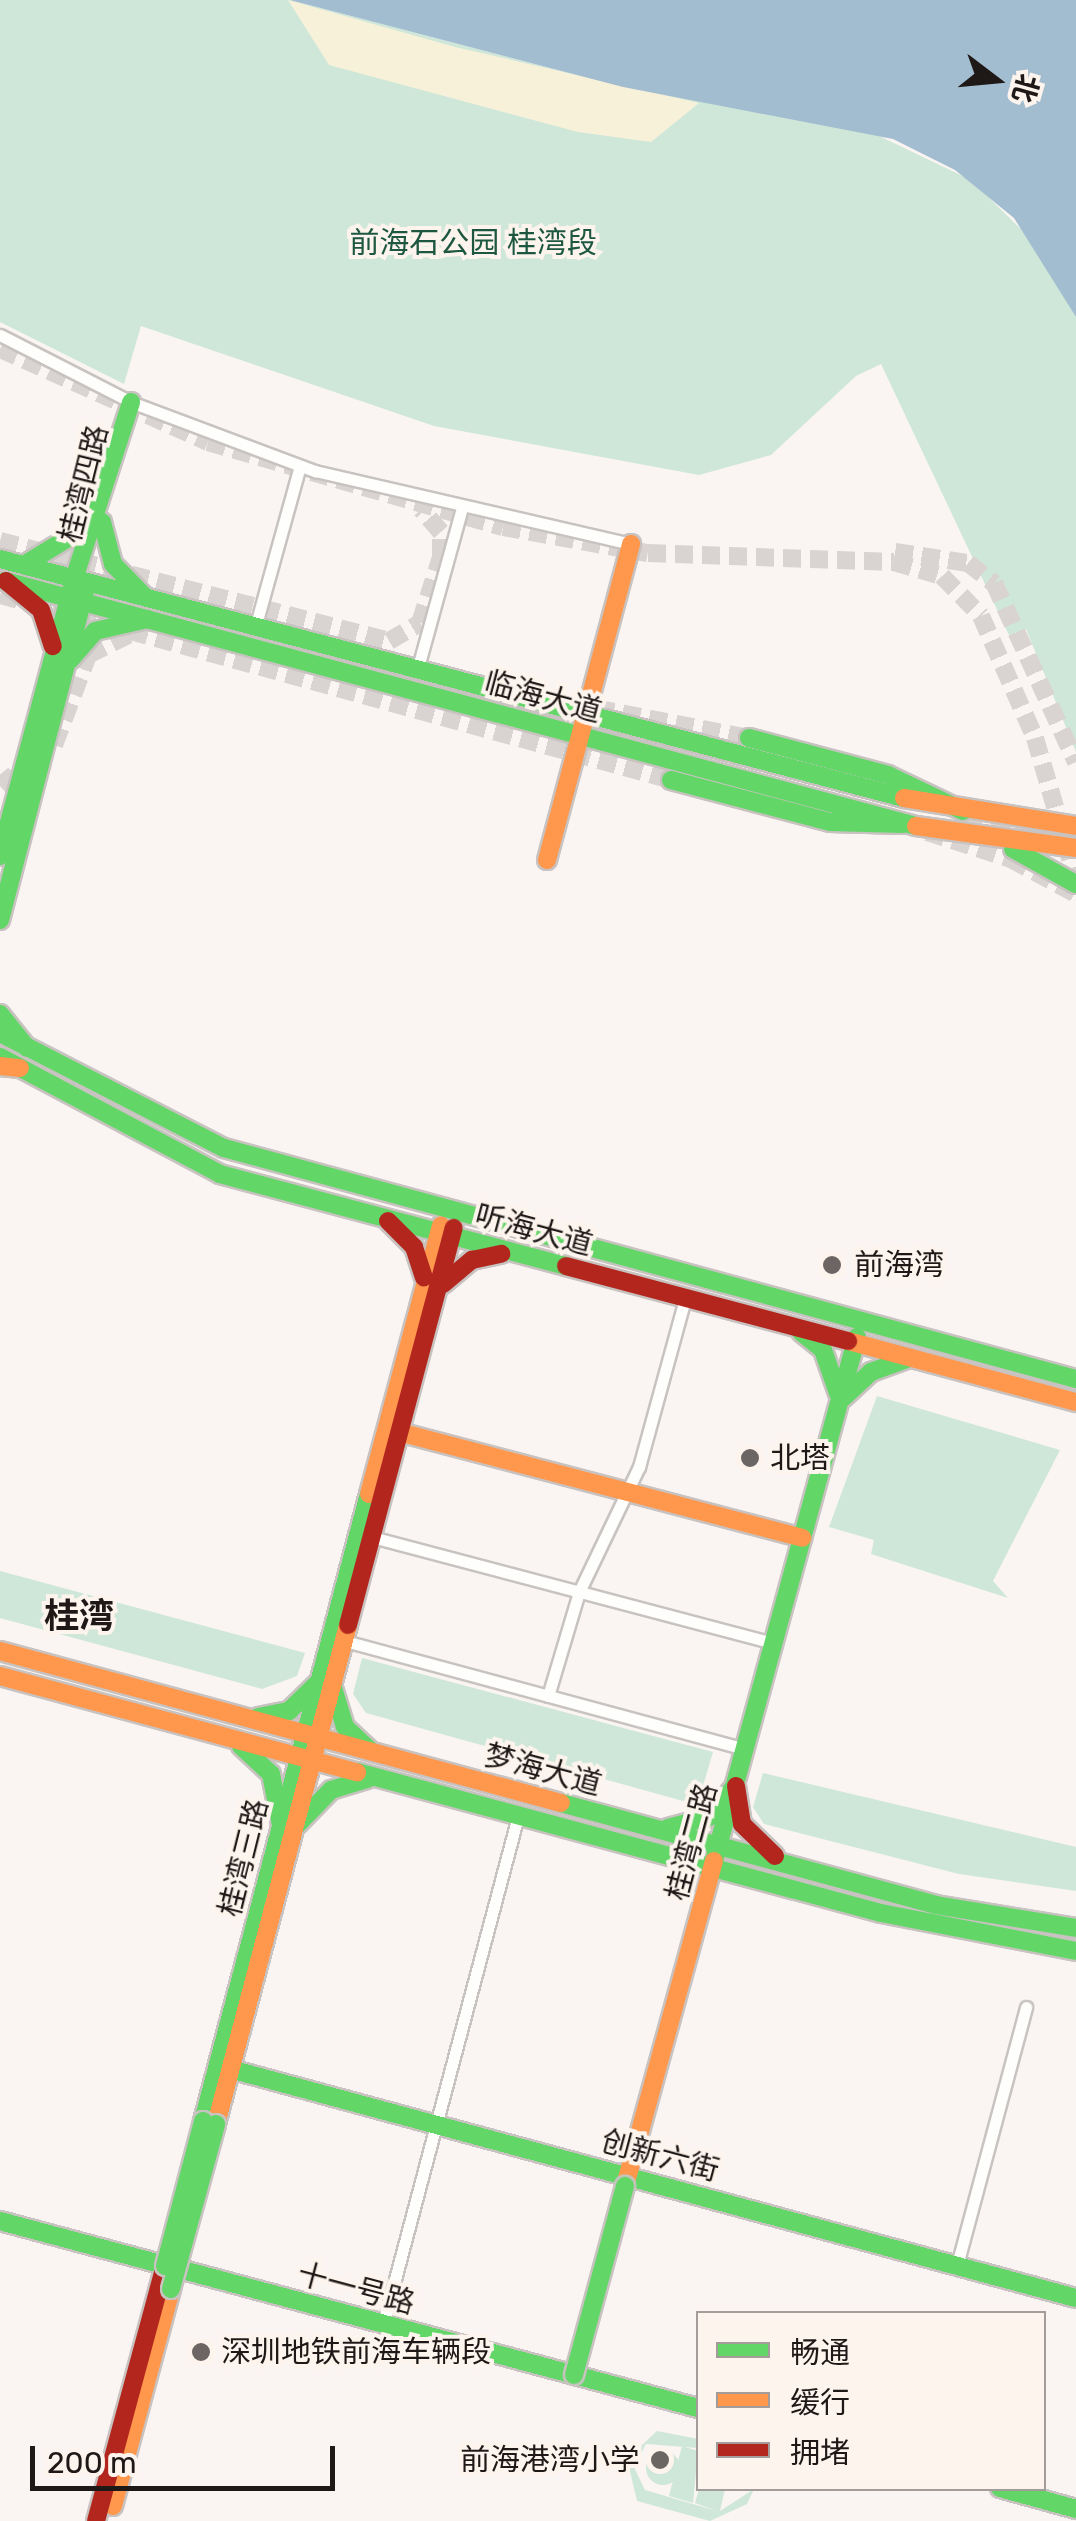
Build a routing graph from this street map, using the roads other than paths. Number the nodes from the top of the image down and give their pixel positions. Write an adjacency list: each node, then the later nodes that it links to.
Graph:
1 (0, 336): 2 (street)
2 (130, 402): 3 (street); 5 (main road, 桂湾四路)
3 (300, 466): 4 (street); 14 (street)
4 (460, 511): 6 (street); 16 (street)
5 (97, 520): 8 (main road); 10 (main road, 桂湾四路); 11 (main road)
6 (631, 544): 17 (main road)
7 (0, 560): 8 (main road, 临海大道)
8 (22, 565): 10 (main road, 临海大道)
9 (3, 581): 12 (main road, 临海大道); 15 (main road)
10 (80, 581): 11 (main road, 临海大道); 12 (main road, 桂湾四路)
11 (148, 599): 14 (main road, 临海大道)
12 (75, 600): 13 (main road, 临海大道); 15 (main road, 桂湾四路)
13 (148, 620): 15 (main road); 18 (main road, 临海大道)
14 (255, 628): 16 (main road, 临海大道)
15 (58, 666): 21 (main road, 桂湾四路); 30 (main road, 桂湾四路)
16 (417, 672): 17 (main road, 临海大道)
17 (586, 716): 18 (main road); 22 (main road, 临海大道)
18 (580, 736): 23 (main road, 临海大道); 28 (main road)
19 (748, 738): 22 (main road)
20 (671, 780): 23 (main road)
21 (6, 808): 27 (main road, 桂湾四路)
22 (963, 811): 24 (main road, 临海大道)
23 (904, 824): 25 (main road, 临海大道)
24 (1069, 825): 26 (main road)
25 (984, 839): 26 (main road, 临海大道); 29 (main road)
26 (1074, 851)
27 (0, 856)
28 (547, 860)
29 (1076, 884)
30 (0, 920)
31 (0, 1014): 33 (main road)
32 (0, 1033): 33 (main road, 听海大道)
33 (27, 1048): 37 (main road, 听海大道)
34 (0, 1057): 36 (main road, 听海大道)
35 (0, 1066): 36 (main road)
36 (20, 1068): 38 (main road, 听海大道)
37 (451, 1212): 39 (main road, 桂湾三路); 43 (main road, 听海大道)
38 (380, 1215): 39 (main road, 听海大道); 41 (main road)
39 (446, 1234): 40 (main road, 听海大道); 41 (main road, 桂湾三路)
40 (511, 1254): 41 (main road); 42 (main road, 听海大道)
41 (429, 1295): 50 (main road, 桂湾三路); 59 (main road, 桂湾三路)
42 (686, 1299): 44 (main road, 听海大道); 51 (street)
43 (861, 1322): 45 (main road, 桂湾二路); 47 (main road, 听海大道)
44 (792, 1327): 45 (main road, 听海大道); 48 (main road)
45 (855, 1344): 46 (main road, 听海大道); 48 (main road, 桂湾二路)
46 (910, 1358): 48 (main road); 49 (main road, 听海大道)
47 (1076, 1378)
48 (840, 1401): 53 (main road, 桂湾二路)
49 (1076, 1402)
50 (399, 1432): 51 (main road); 52 (main road, 桂湾三路)
51 (628, 1492): 53 (main road); 54 (street)
52 (372, 1538): 54 (street); 55 (main road, 桂湾三路)
53 (802, 1538): 56 (main road, 桂湾二路)
54 (579, 1592): 56 (street); 60 (street)
55 (345, 1641): 59 (main road, 桂湾三路); 60 (street)
56 (774, 1643): 64 (main road, 桂湾二路)
57 (0, 1650): 61 (main road, 梦海大道)
58 (0, 1676): 63 (main road, 梦海大道)
59 (326, 1685): 61 (main road); 62 (main road, 桂湾三路); 65 (main road)
60 (548, 1696): 64 (street)
61 (240, 1716): 62 (main road, 梦海大道)
62 (312, 1736): 65 (main road, 梦海大道); 66 (main road, 桂湾三路)
63 (232, 1740): 66 (main road, 梦海大道); 70 (main road)
64 (745, 1750): 68 (main road, 桂湾二路)
65 (382, 1756): 71 (main road, 梦海大道)
66 (306, 1760): 67 (main road, 梦海大道); 70 (main road, 桂湾三路)
67 (376, 1779): 69 (main road, 梦海大道); 70 (main road)
68 (736, 1786): 71 (main road); 72 (main road, 桂湾二路); 73 (main road)
69 (518, 1816): 74 (main road, 梦海大道); 80 (street)
70 (288, 1826): 78 (main road, 桂湾三路); 79 (main road, 桂湾三路)
71 (654, 1828): 72 (main road, 梦海大道)
72 (720, 1846): 73 (main road, 梦海大道); 74 (main road, 桂湾二路)
73 (788, 1864): 75 (main road, 梦海大道)
74 (714, 1868): 76 (main road, 梦海大道); 81 (main road, 桂湾二路)
75 (1076, 1928)
76 (1076, 1951)
77 (1026, 2007): 83 (street)
78 (230, 2069): 79 (main road, 桂湾三路); 80 (main road, 创新六街)
79 (209, 2123): 84 (main road, 桂湾三路, bridge)
80 (436, 2124): 81 (main road, 创新六街); 86 (street)
81 (627, 2181): 83 (main road, 创新六街); 87 (main road, 桂湾二路, bridge)
82 (0, 2218): 84 (main road, 十一号路); 86 (street)
83 (956, 2265): 85 (main road, 创新六街)
84 (171, 2267): 87 (main road, 十一号路); 90 (main road, 桂湾三路)
85 (1076, 2298)
86 (385, 2317): 88 (street)
87 (574, 2375): 89 (main road, 十一号路)
88 (696, 2400)
89 (696, 2407)
90 (119, 2462): 93 (main road, 桂湾三路); 94 (main road, 桂湾三路)
91 (1011, 2491): 92 (main road)
92 (1069, 2507)
93 (96, 2521)
94 (109, 2521)

